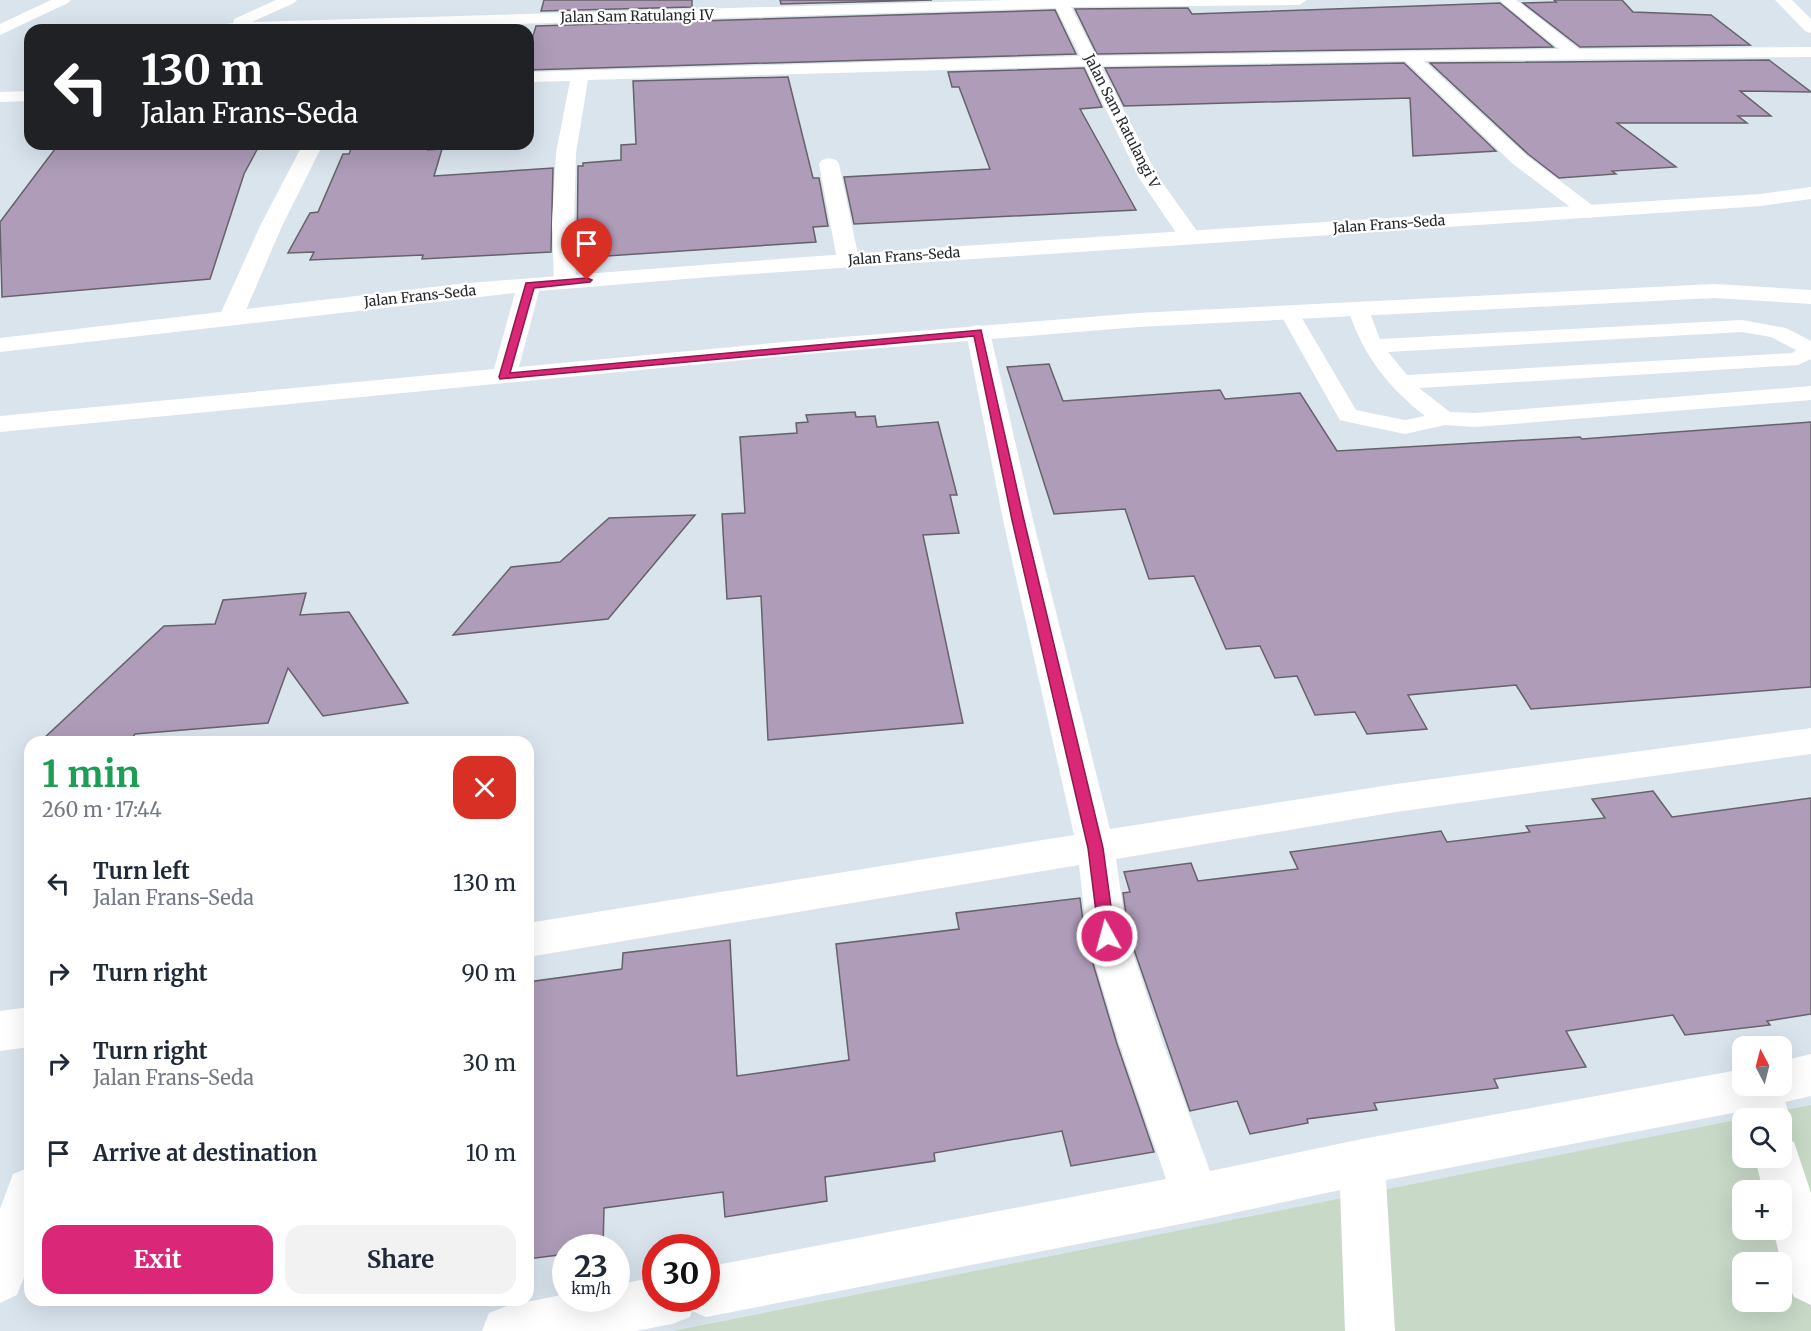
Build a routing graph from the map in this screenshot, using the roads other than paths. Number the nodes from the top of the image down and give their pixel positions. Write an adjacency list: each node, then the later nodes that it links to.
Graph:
1 (63, 0): 10 (street)
2 (289, 0): 7 (street)
3 (1299, 0): 6 (street, Jalan Sam Ratulangi IV)
4 (1507, 0): 12 (street)
5 (1783, 0): 9 (street)
6 (1061, 2): 8 (street, Jalan Sam Ratulangi IV); 14 (street, Jalan Sam Ratulangi V)
7 (235, 24)
8 (379, 24)
9 (1811, 28)
10 (0, 30)
11 (1811, 52): 12 (street)
12 (1575, 54): 13 (street)
13 (1408, 55): 14 (street); 22 (street)
14 (1090, 62): 15 (street); 23 (street, Jalan Sam Ratulangi V)
15 (580, 75): 16 (street); 25 (street)
16 (534, 77)
17 (16, 96): 18 (street)
18 (0, 116)
19 (310, 150): 30 (street)
20 (829, 164): 24 (street)
21 (1811, 193): 22 (street, Jalan Frans-Seda)
22 (1589, 212): 23 (street, Jalan Frans-Seda)
23 (1191, 238): 24 (street, Jalan Frans-Seda)
24 (848, 260): 25 (street, Jalan Frans-Seda)
25 (565, 282): 26 (street, Jalan Frans-Seda)
26 (530, 285): 30 (street, Jalan Frans-Seda); 35 (street)
27 (1811, 297): 28 (street)
28 (1358, 308): 29 (street); 33 (lane)
29 (1289, 312): 31 (street); 38 (lane)
30 (231, 317): 32 (street, Jalan Frans-Seda)
31 (978, 332): 35 (street); 41 (street)
32 (0, 345)
33 (1374, 346): 34 (lane); 36 (lane)
34 (1810, 349): 36 (lane)
35 (504, 377): 39 (street)
36 (1403, 382): 38 (lane)
37 (1811, 393): 38 (lane)
38 (1445, 418)
39 (0, 424)
40 (1811, 741): 41 (street)
41 (1096, 848): 42 (street); 50 (street)
42 (534, 939)
43 (24, 1028): 44 (street)
44 (0, 1031)
45 (1811, 1075): 46 (street)
46 (1792, 1084)
47 (1757, 1096): 48 (street)
48 (1362, 1162): 50 (street); 57 (street)
49 (1781, 1168): 53 (street)
50 (1196, 1197): 54 (street)
51 (24, 1208): 52 (street)
52 (0, 1278)
53 (1811, 1280)
54 (720, 1289)
55 (642, 1305): 56 (street)
56 (507, 1331)
57 (1370, 1331)

